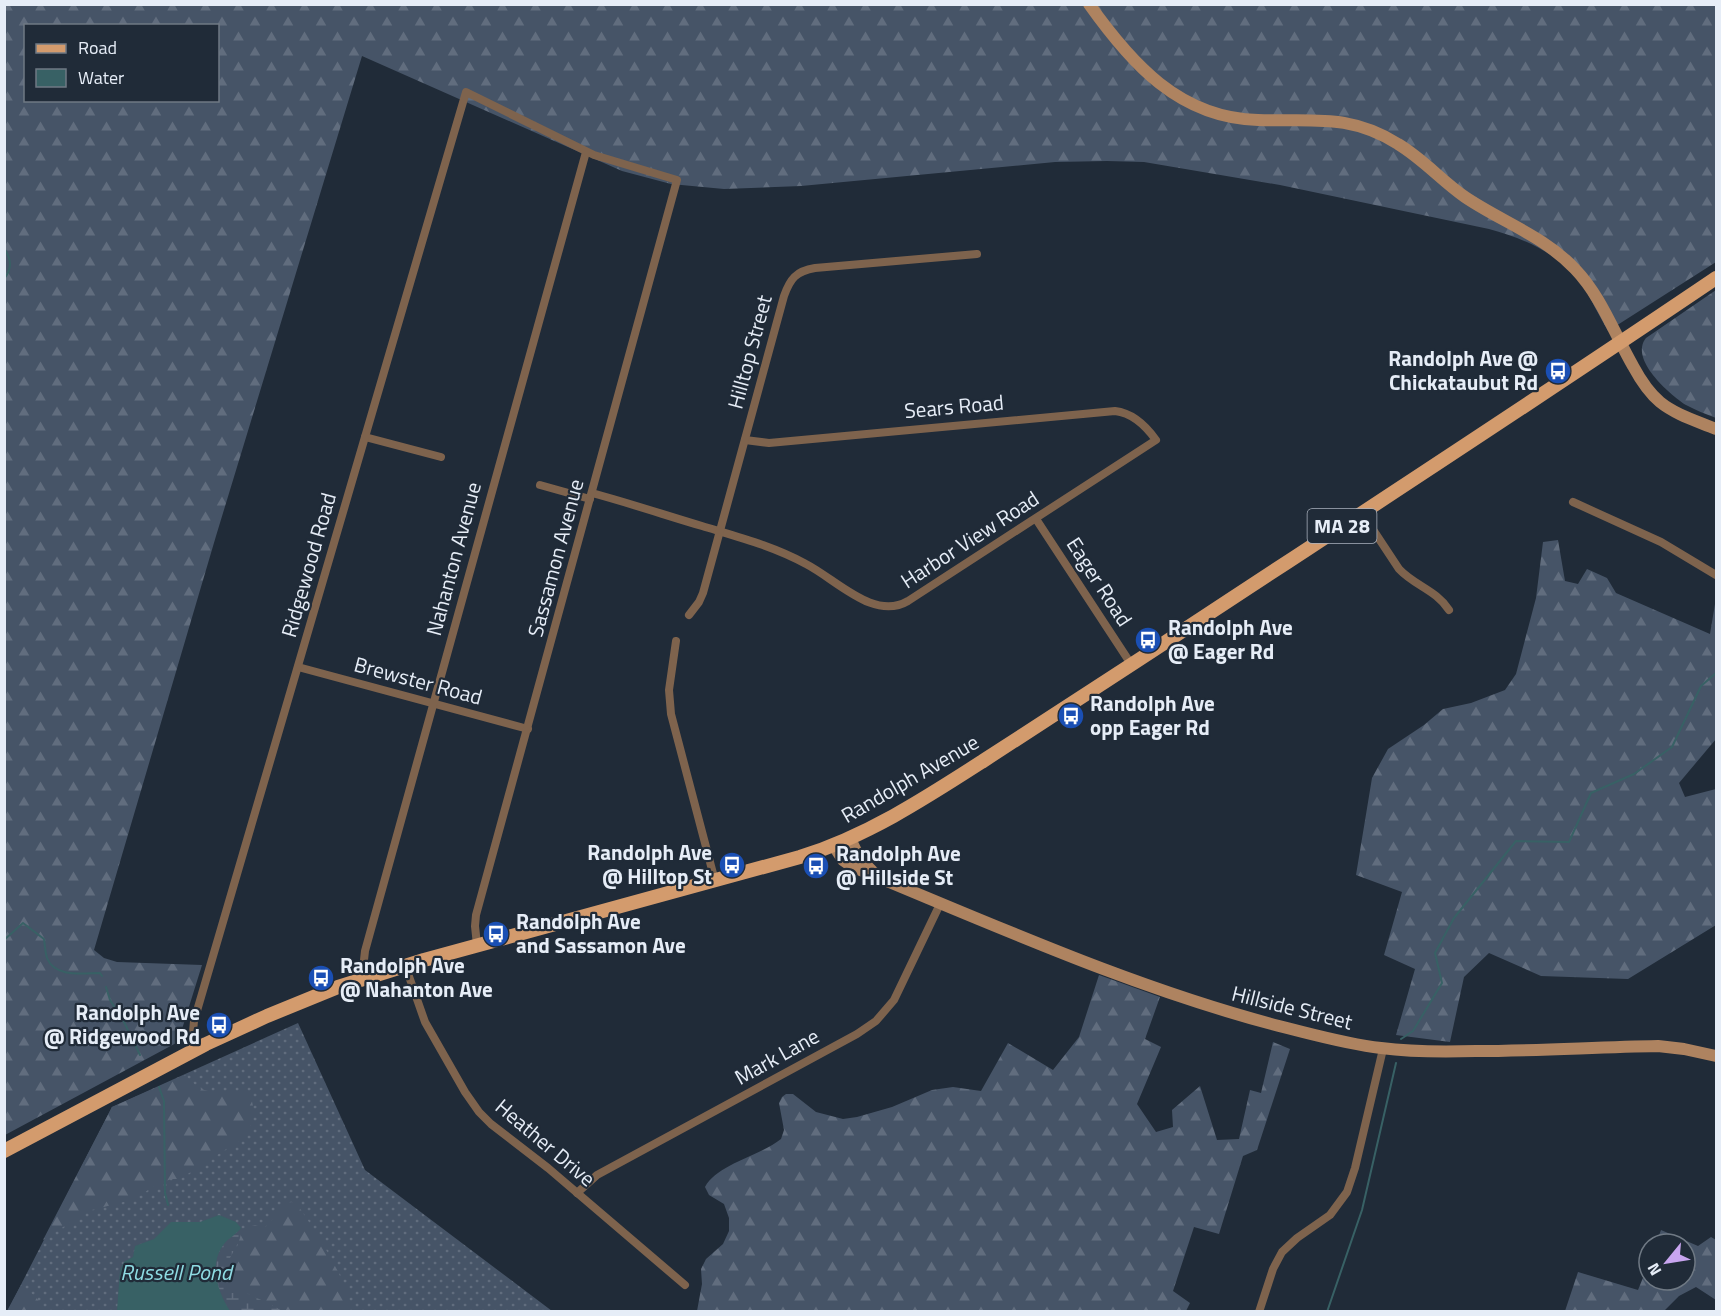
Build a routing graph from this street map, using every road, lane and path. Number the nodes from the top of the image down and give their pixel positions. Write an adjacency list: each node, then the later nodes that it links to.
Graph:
1 (1089, 4): 5 (street)
2 (586, 152): 7 (street, Ridgewood Road); 12 (street, Sassamon Avenue); 23 (street, Nahanton Avenue)
3 (977, 254): 8 (street, Hilltop Street)
4 (1716, 278): 5 (main road, Randolph Avenue / MA 28)
5 (1620, 343): 6 (street); 14 (main road, Randolph Avenue / MA 28)
6 (1716, 429)
7 (365, 437): 10 (street); 22 (street, Ridgewood Road)
8 (745, 440): 9 (street, Sears Road); 16 (street, Hilltop Street)
9 (1156, 440): 15 (street, Harbor View Road)
10 (441, 457)
11 (540, 485): 12 (street, Harbor View Road)
12 (591, 496): 16 (street, Harbor View Road); 24 (street, Sassamon Avenue)
13 (1573, 502): 17 (street)
14 (1362, 513): 18 (street); 21 (main road, Randolph Avenue / MA 28)
15 (1036, 519): 16 (street, Harbor View Road); 21 (street, Eager Road)
16 (720, 531): 19 (street, Hilltop Street)
17 (1716, 575)
18 (1449, 610)
19 (689, 615)
20 (676, 641): 28 (street)
21 (1131, 664): 25 (main road, Randolph Avenue / MA 28)
22 (298, 667): 23 (street, Brewster Road); 33 (street, Ridgewood Road)
23 (433, 705): 24 (street, Brewster Road); 32 (street, Nahanton Avenue)
24 (528, 729): 30 (street, Sassamon Avenue)
25 (850, 839): 26 (main road, Randolph Avenue / MA 28); 27 (street, Hillside Street)
26 (834, 846): 27 (street, Hillside Street); 28 (main road, Randolph Avenue / MA 28)
27 (881, 878): 29 (street, Hillside Street)
28 (715, 881): 30 (main road, Randolph Avenue / MA 28)
29 (940, 902): 34 (street, Hillside Street); 37 (street, Mark Lane)
30 (477, 945): 31 (main road, Randolph Avenue / MA 28)
31 (405, 965): 32 (main road, Randolph Avenue / MA 28); 37 (street, Heather Drive)
32 (368, 977): 33 (main road, Randolph Avenue / MA 28)
33 (199, 1048): 36 (main road, Randolph Avenue / MA 28)
34 (1383, 1049): 35 (street, Hillside Street); 39 (street)
35 (1716, 1056)
36 (4, 1151)
37 (577, 1193): 38 (street, Heather Drive)
38 (686, 1285)
39 (1259, 1311)

